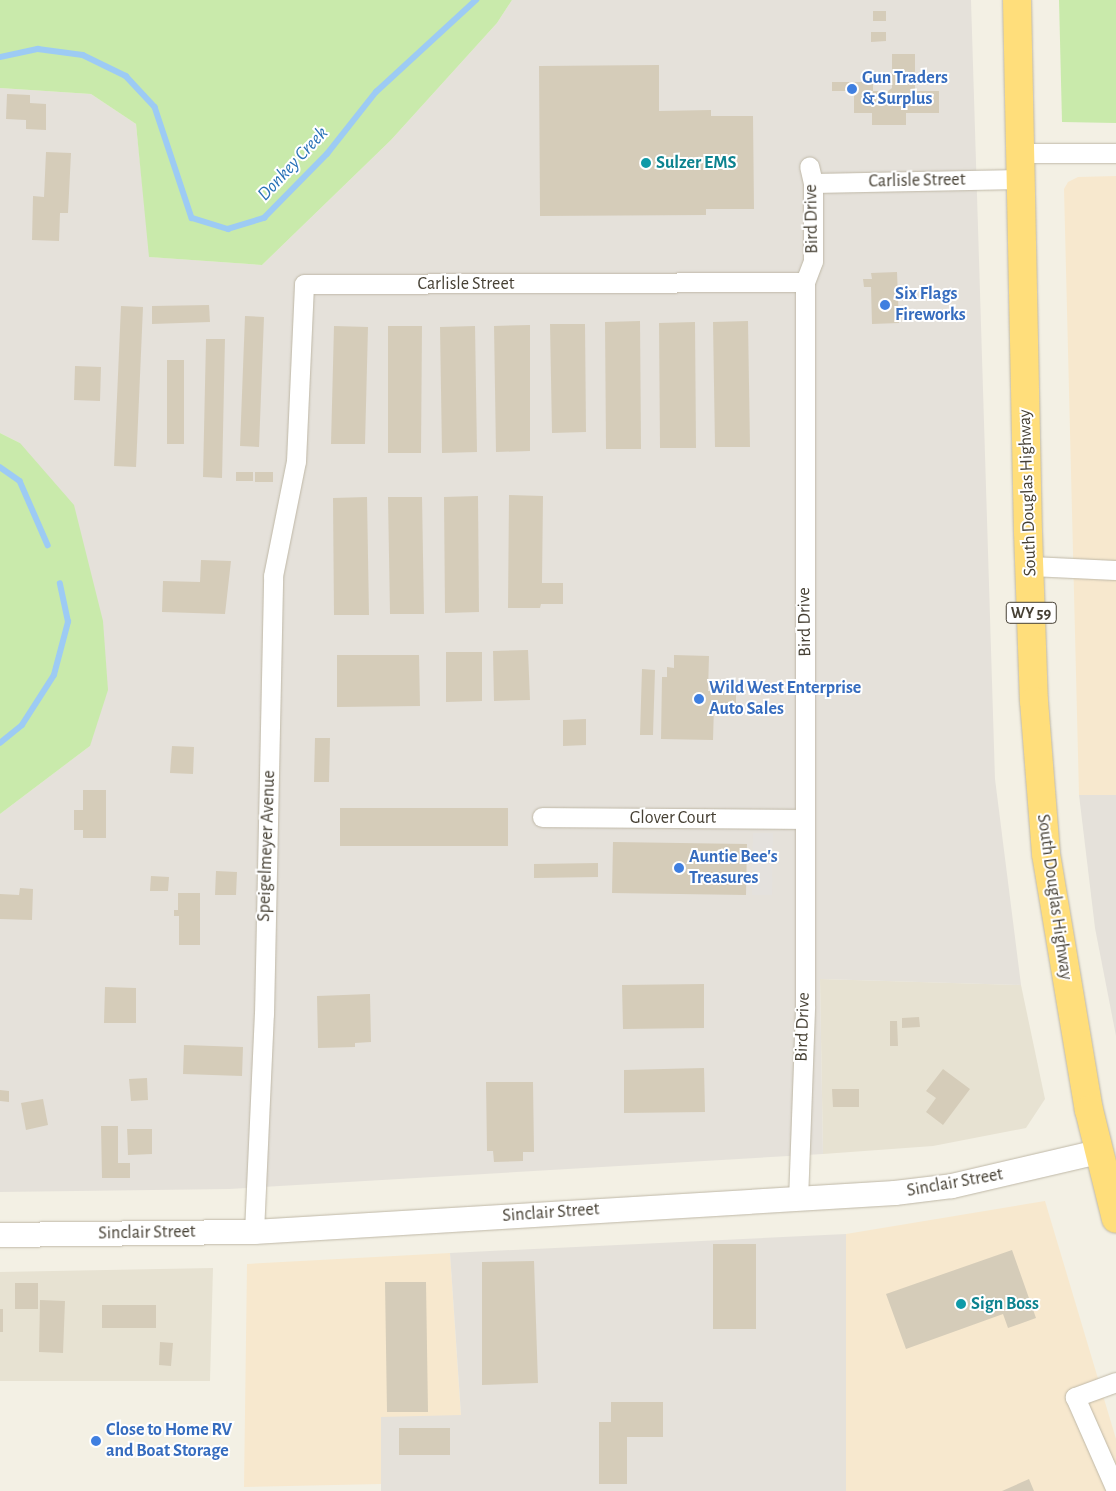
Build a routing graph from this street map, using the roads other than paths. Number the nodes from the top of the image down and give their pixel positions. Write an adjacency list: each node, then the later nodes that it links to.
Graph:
1 (1016, 0): 3 (highway, South Douglas Highway / WY 59)
2 (1116, 153): 3 (street, Carlisle Street)
3 (1021, 166): 4 (street, Carlisle Street); 7 (highway, South Douglas Highway / WY 59)
4 (811, 174): 5 (street, Bird Drive)
5 (805, 282): 6 (street, Carlisle Street); 10 (street, Bird Drive)
6 (296, 461): 14 (street, Speigelmeyer Avenue)
7 (1030, 566): 8 (street); 11 (highway, South Douglas Highway / WY 59)
8 (1116, 570)
9 (542, 817): 10 (street, Glover Court)
10 (804, 818): 12 (street, Bird Drive)
11 (1098, 1152): 12 (street, Sinclair Street); 13 (highway, South Douglas Highway / WY 59)
12 (798, 1200): 14 (street, Sinclair Street)
13 (1116, 1219)
14 (254, 1232): 15 (street, Sinclair Street)
15 (0, 1235)
16 (1116, 1382): 17 (street)
17 (1116, 1490)

